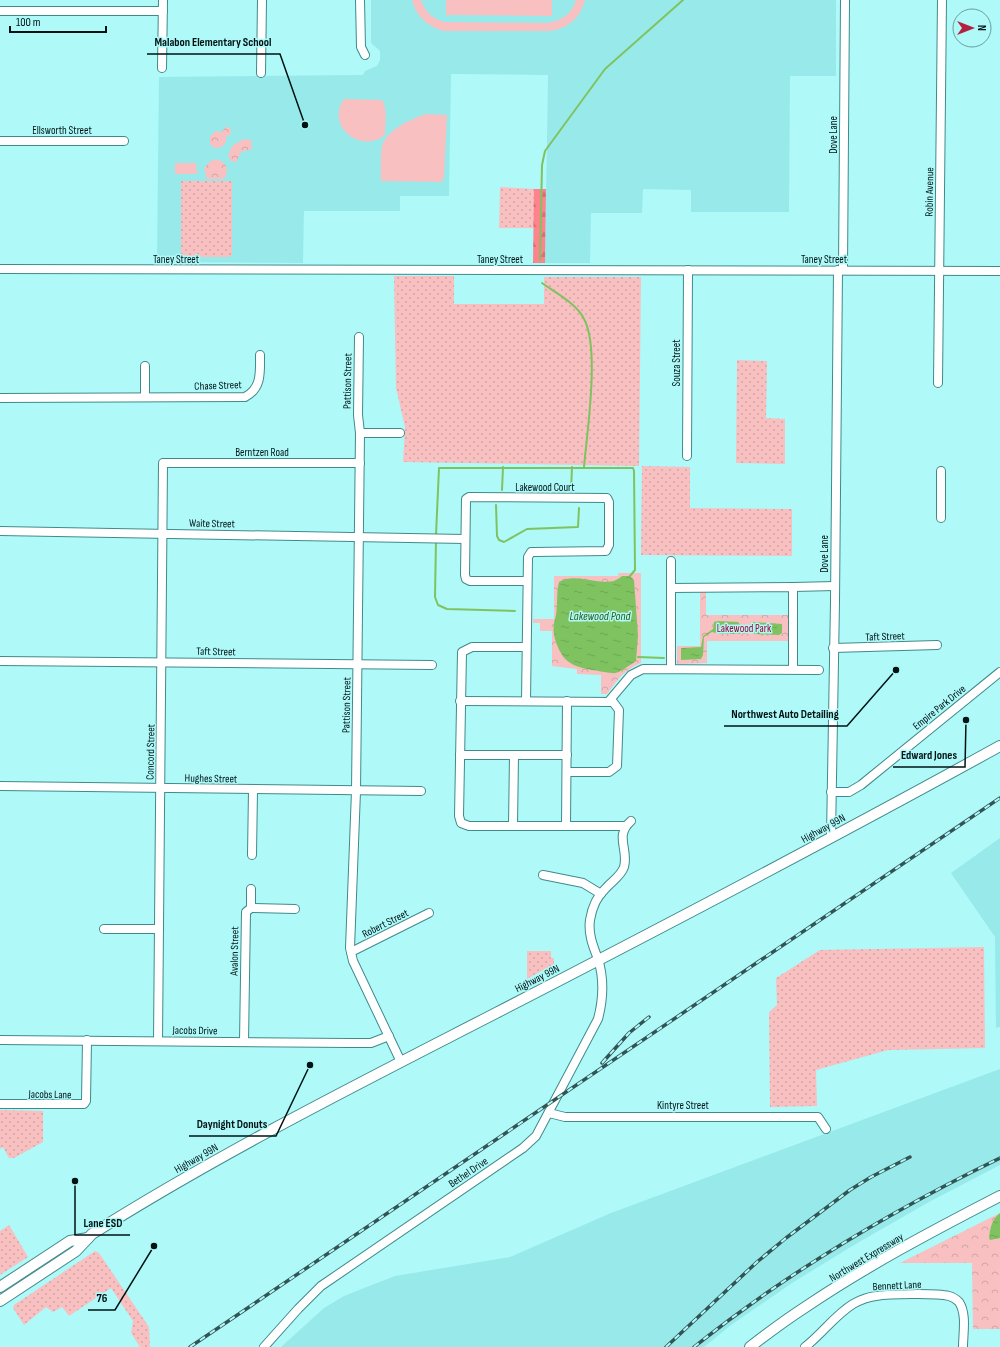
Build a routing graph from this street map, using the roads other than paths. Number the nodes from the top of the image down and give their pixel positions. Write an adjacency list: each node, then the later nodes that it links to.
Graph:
1 (163, 0): 7 (street)
2 (262, 0): 10 (street)
3 (360, 0): 8 (street)
4 (845, 0): 15 (street, Dove Lane)
5 (942, 0): 16 (street, Robin Avenue)
6 (0, 11): 7 (street)
7 (163, 11): 9 (street)
8 (365, 55)
9 (162, 68)
10 (261, 73)
11 (0, 141): 12 (street, Ellsworth Street)
12 (124, 141)
13 (0, 269): 14 (street, Taney Street)
14 (688, 270): 15 (street, Taney Street); 26 (street, Souza Street)
15 (840, 270): 16 (street, Taney Street); 37 (street, Dove Lane)
16 (939, 270): 17 (street, Taney Street); 21 (street, Robin Avenue)
17 (1000, 271)
18 (359, 337): 24 (street, Pattison Street)
19 (260, 355): 22 (street, Chase Street)
20 (145, 366): 22 (street)
21 (938, 383)
22 (145, 397): 23 (street, Chase Street)
23 (0, 398)
24 (360, 433): 25 (street); 28 (street, Pattison Street)
25 (400, 434)
26 (687, 456)
27 (164, 463): 28 (street, Berntzen Road); 32 (street, Concord Street)
28 (360, 463): 33 (street, Pattison Street)
29 (941, 471): 30 (street)
30 (941, 518)
31 (0, 531): 32 (street, Waite Street)
32 (163, 533): 33 (street, Waite Street); 44 (street, Concord Street)
33 (359, 537): 34 (street, Waite Street); 45 (street, Pattison Street)
34 (465, 539): 36 (street, Lakewood Court); 36 (street, Lakewood Court)
35 (670, 561): 39 (street)
36 (527, 581): 41 (street, Lakewood Court)
37 (835, 586): 38 (street); 42 (street, Dove Lane)
38 (793, 587): 39 (street); 48 (street)
39 (670, 588): 47 (street)
40 (938, 645): 42 (street, Taft Street)
41 (526, 647): 51 (street); 52 (street, Lakewood Court)
42 (833, 648): 65 (street, Dove Lane)
43 (0, 661): 44 (street, Taft Street)
44 (162, 662): 45 (street, Taft Street); 61 (street, Concord Street)
45 (358, 664): 46 (street, Taft Street); 63 (street, Pattison Street)
46 (432, 664)
47 (671, 669): 48 (street); 54 (street)
48 (793, 669): 49 (street)
49 (819, 670)
50 (1000, 672): 65 (street, Empire Park Drive)
51 (460, 701): 52 (street); 56 (street)
52 (526, 701): 53 (street)
53 (567, 702): 54 (street); 58 (street)
54 (609, 702): 59 (street)
55 (1000, 746): 68 (main road, Highway 99N)
56 (460, 755): 57 (street); 66 (street)
57 (514, 755): 58 (street); 66 (street)
58 (567, 755): 59 (street)
59 (566, 772): 67 (street)
60 (0, 786): 61 (street, Hughes Street)
61 (161, 788): 62 (street, Hughes Street); 76 (street, Concord Street)
62 (253, 790): 63 (street, Hughes Street); 69 (street)
63 (356, 792): 64 (street, Hughes Street); 78 (street, Pattison Street)
64 (421, 792)
65 (831, 792): 68 (street, Dove Lane)
66 (514, 826): 67 (street)
67 (566, 826): 72 (street)
68 (831, 837): 79 (main road, Highway 99N)
69 (252, 855)
70 (543, 875): 72 (street)
71 (251, 889): 73 (street)
72 (601, 894): 79 (street)
73 (251, 908): 74 (street); 84 (street, Avalon Street)
74 (295, 909)
75 (429, 913): 78 (street, Robert Street)
76 (160, 928): 77 (street); 83 (street, Concord Street)
77 (104, 929)
78 (351, 952): 80 (street, Pattison Street)
79 (598, 960): 85 (main road, Highway 99N); 87 (street, Bethel Drive)
80 (389, 1036): 84 (street, Jacobs Drive); 85 (street, Pattison Street)
81 (0, 1040): 82 (street, Jacobs Drive)
82 (86, 1040): 83 (street, Jacobs Drive); 86 (street, Jacobs Lane)
83 (158, 1041): 84 (street, Jacobs Drive)
84 (244, 1042)
85 (401, 1062): 90 (main road, Highway 99N)
86 (0, 1104)
87 (549, 1113): 88 (street, Kintyre Street); 93 (street, Bethel Drive)
88 (826, 1130)
89 (1000, 1196): 94 (main road, Northwest Expressway)
90 (88, 1238): 91 (main road, Highway 99N); 92 (main road, Highway 99N)
91 (0, 1288)
92 (0, 1301)
93 (264, 1347)
94 (750, 1347)
95 (805, 1347): 96 (street, Bennett Lane)
96 (963, 1347)

